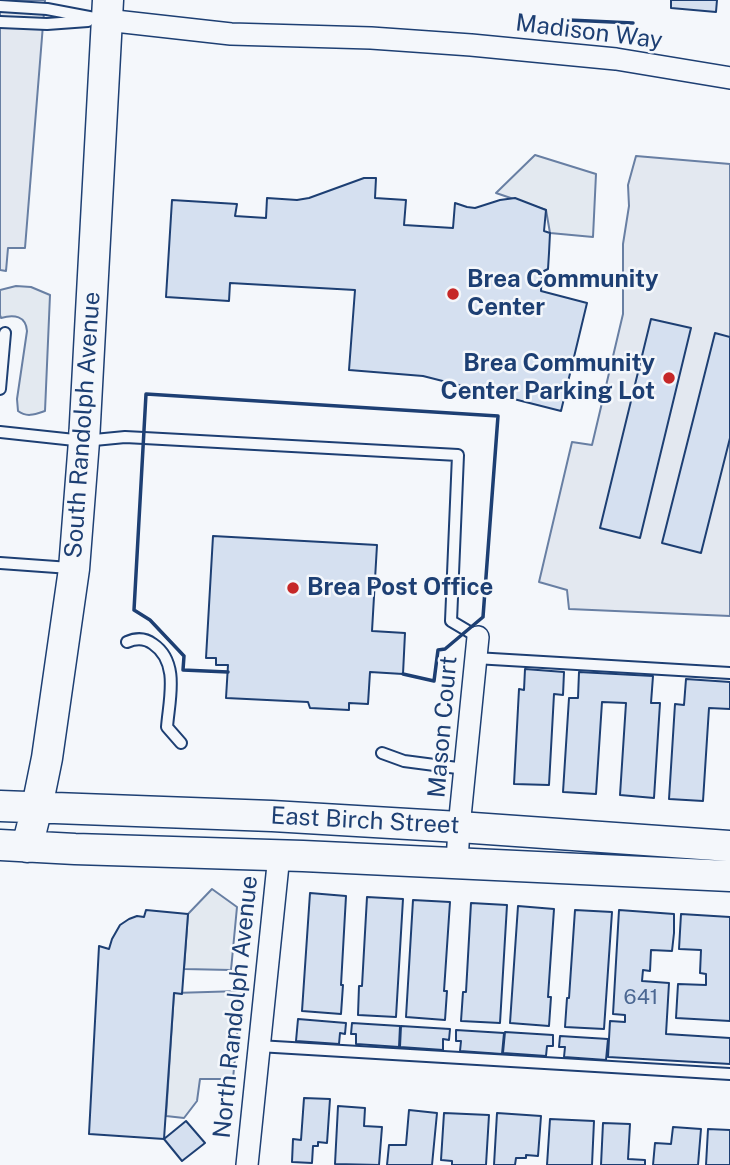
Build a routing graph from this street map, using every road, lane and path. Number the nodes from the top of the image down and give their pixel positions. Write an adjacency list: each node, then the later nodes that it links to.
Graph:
1 (0, 6): 2 (lane)
2 (107, 10): 3 (lane); 4 (street, Madison Way); 8 (street, South Randolph Avenue)
3 (0, 22)
4 (730, 78)
5 (5, 333): 6 (lane)
6 (0, 388)
7 (0, 432): 8 (lane)
8 (83, 441): 10 (street, South Randolph Avenue); 12 (lane)
9 (0, 563): 10 (lane)
10 (74, 569): 18 (street, South Randolph Avenue)
11 (127, 642): 14 (lane)
12 (477, 648): 13 (lane); 16 (street, Mason Court)
13 (730, 673)
14 (181, 743)
15 (382, 753): 16 (lane)
16 (465, 769): 19 (street, Mason Court)
17 (0, 806): 18 (street, East Birch Street)
18 (37, 807): 19 (street, East Birch Street); 20 (street, South Randolph Avenue)
19 (459, 827): 21 (street, East Birch Street); 23 (street, Mason Court)
20 (14, 846): 22 (street, East Birch Street)
21 (730, 846)
22 (279, 855): 23 (street, East Birch Street); 25 (street, North Randolph Avenue)
23 (457, 863): 24 (street, East Birch Street)
24 (730, 876)
25 (258, 1046): 26 (lane); 27 (street, North Randolph Avenue)
26 (730, 1074)
27 (247, 1165)

